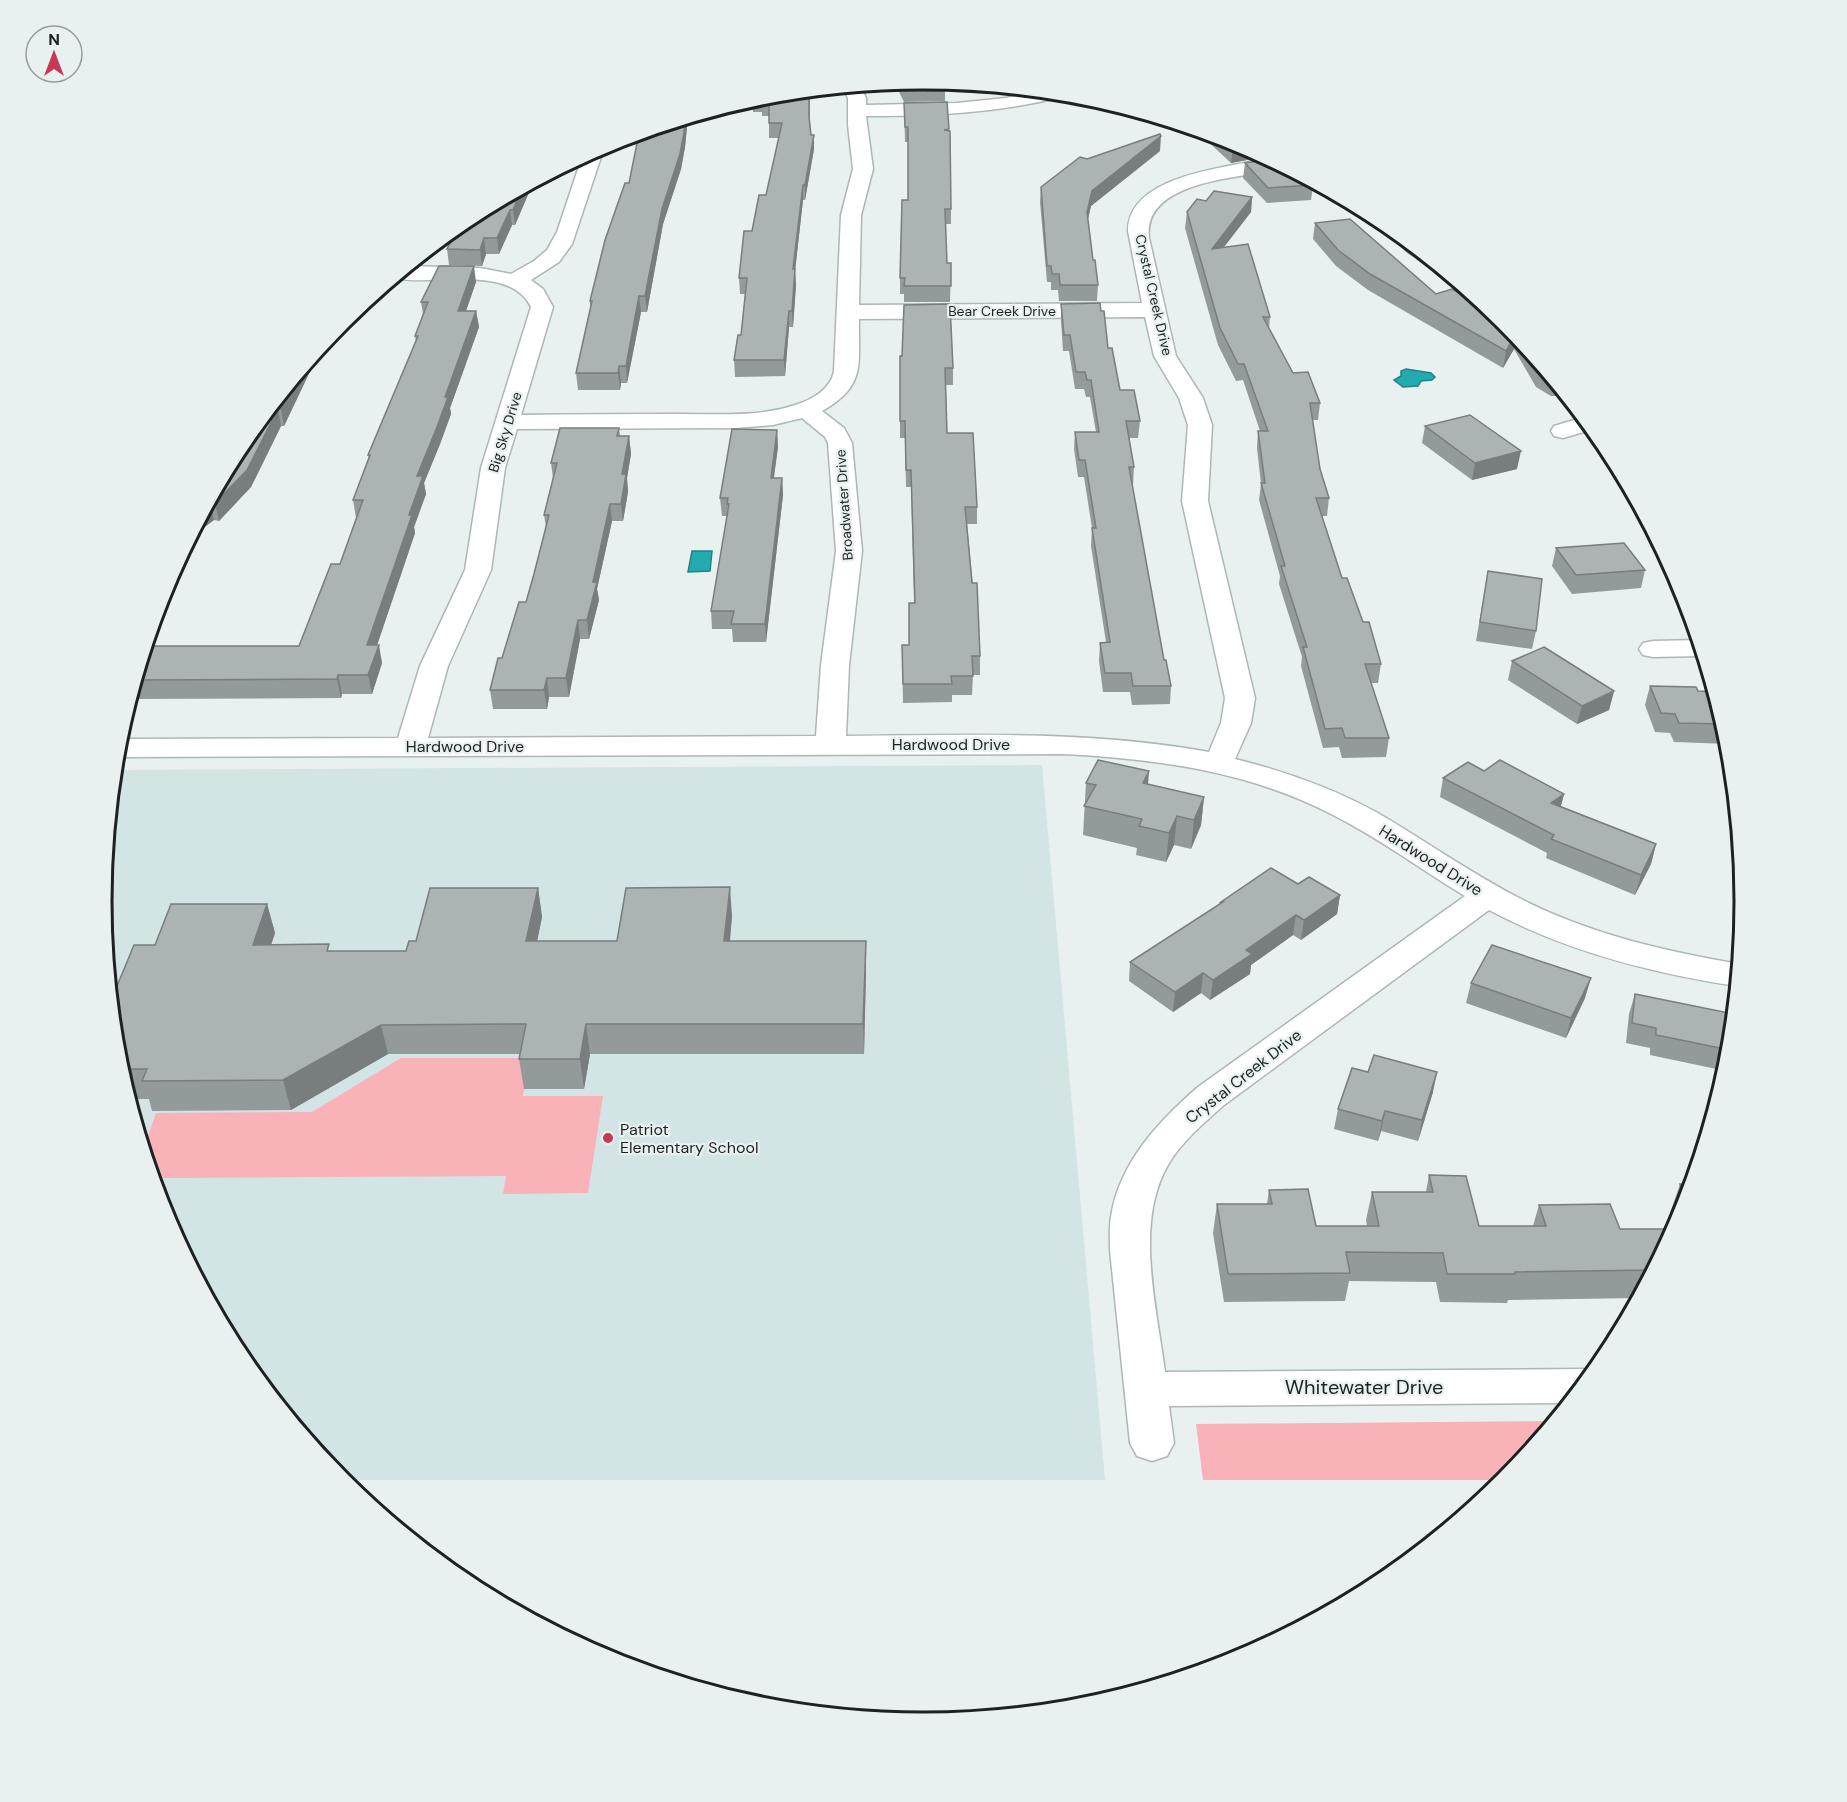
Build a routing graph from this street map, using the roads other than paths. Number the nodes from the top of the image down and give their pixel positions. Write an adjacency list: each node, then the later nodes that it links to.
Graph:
1 (856, 93): 3 (street)
2 (1033, 98): 3 (street)
3 (857, 110): 9 (street)
4 (589, 163): 7 (street)
5 (1265, 166): 8 (street, Crystal Creek Drive)
6 (411, 273): 7 (street)
7 (513, 281): 11 (street, Big Sky Drive)
8 (1154, 310): 9 (street, Bear Creek Drive); 19 (street, Crystal Creek Drive)
9 (849, 312): 10 (street)
10 (806, 410): 11 (street); 16 (street, Broadwater Drive)
11 (508, 422): 17 (street, Big Sky Drive)
12 (1580, 426): 13 (street)
13 (1563, 431)
14 (1694, 648): 15 (street)
15 (1653, 649)
16 (830, 745): 17 (street, Hardwood Drive); 19 (street, Hardwood Drive)
17 (410, 747): 18 (street, Hardwood Drive)
18 (127, 748)
19 (1218, 762): 20 (street, Hardwood Drive)
20 (1488, 895): 21 (street, Hardwood Drive); 23 (street, Crystal Creek Drive)
21 (1731, 974)
22 (1573, 1386): 23 (street, Whitewater Drive)
23 (1146, 1389): 24 (street, Crystal Creek Drive)
24 (1152, 1443)

